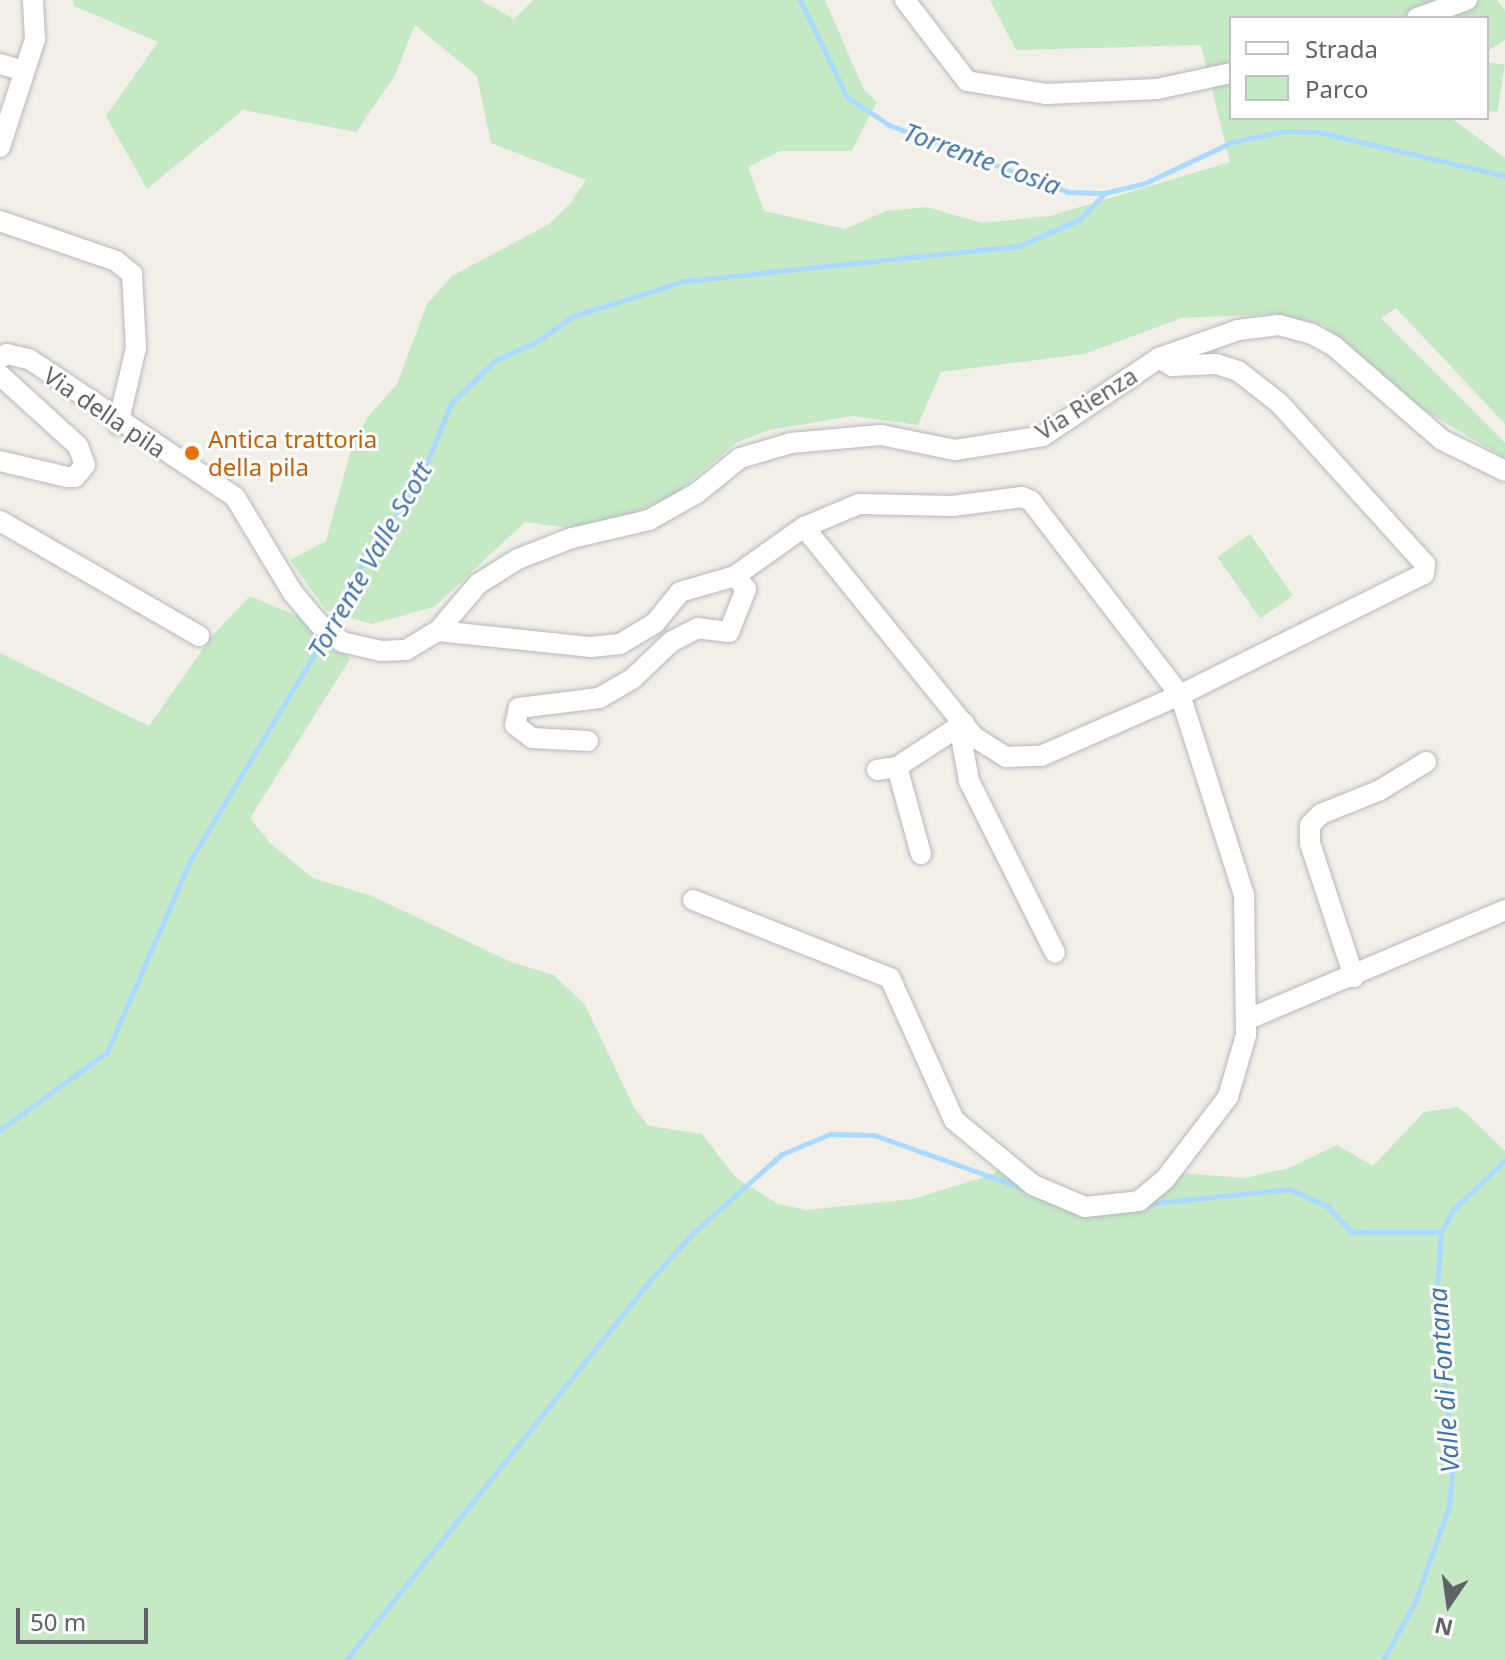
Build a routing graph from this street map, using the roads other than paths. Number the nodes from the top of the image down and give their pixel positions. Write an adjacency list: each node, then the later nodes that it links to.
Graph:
1 (33, 0): 6 (street)
2 (905, 0): 7 (street)
3 (1467, 0): 4 (street)
4 (1423, 16)
5 (0, 64): 6 (street)
6 (24, 71): 8 (street)
7 (1229, 73)
8 (0, 147)
9 (0, 221): 13 (street)
10 (0, 358): 13 (street, Via della pila)
11 (1159, 358): 15 (street, Via Rienza); 19 (street, Via Rienza); 22 (street)
12 (0, 375): 14 (street)
13 (118, 424): 21 (street, Via della pila)
14 (0, 461)
15 (1505, 471)
16 (0, 521): 20 (street)
17 (804, 527): 18 (street); 22 (street); 23 (street)
18 (735, 576): 19 (street); 24 (street)
19 (438, 631): 21 (street, Via Rienza)
20 (199, 636)
21 (342, 642)
22 (1180, 695): 23 (street); 31 (street)
23 (964, 723): 26 (street); 29 (street)
24 (588, 741)
25 (1426, 762): 30 (street)
26 (921, 854)
27 (693, 900): 31 (street)
28 (1505, 910): 30 (street)
29 (1055, 953)
30 (1354, 977): 31 (street)
31 (1246, 1020)

